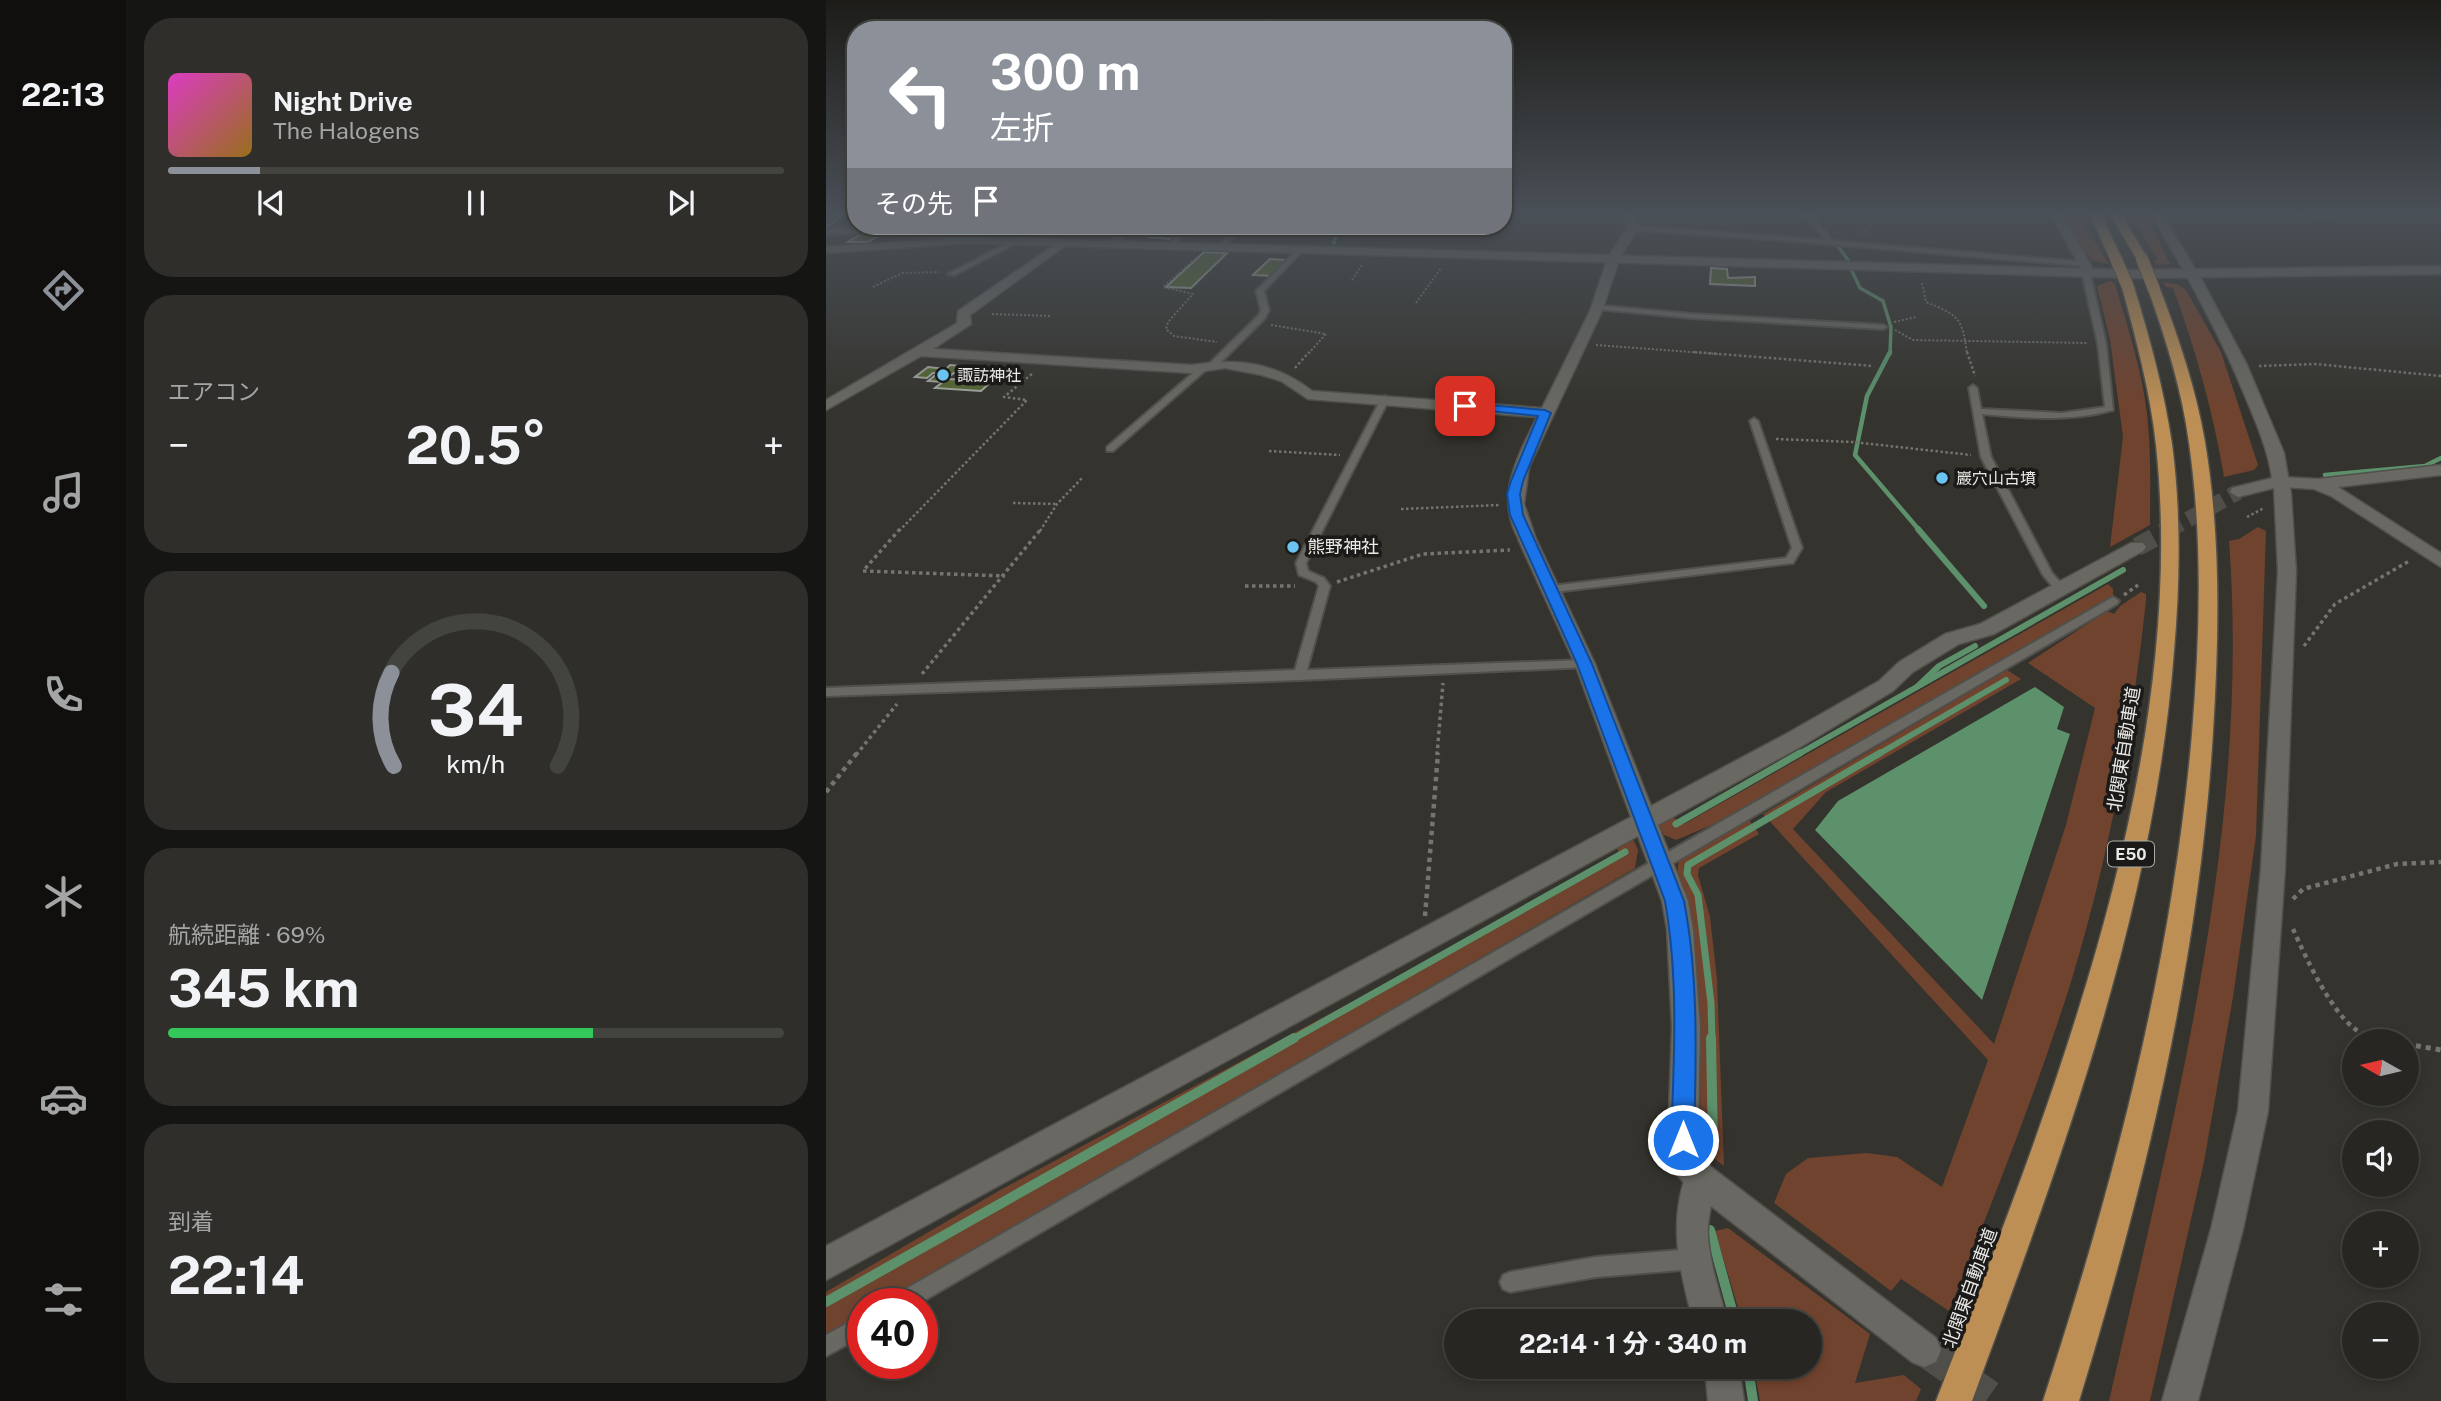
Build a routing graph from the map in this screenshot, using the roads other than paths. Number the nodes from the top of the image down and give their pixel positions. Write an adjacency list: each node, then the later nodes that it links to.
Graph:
1 (1012, 279): 10 (street)
2 (1271, 279): 11 (lane)
3 (1606, 279): 8 (street)
4 (2088, 279): 15 (lane)
5 (2125, 279): 44 (highway, 北関東自動車道 / E50, bridge)
6 (2150, 279): 45 (highway, bridge)
7 (2194, 279): 22 (street)
8 (1597, 307): 9 (lane); 16 (street)
9 (1884, 327)
10 (919, 352): 11 (street); 14 (street)
11 (1209, 367): 13 (street); 18 (lane)
12 (1976, 385): 15 (lane)
13 (1385, 399): 16 (street); 29 (lane)
14 (826, 406)
15 (1978, 411): 26 (lane)
16 (1545, 413): 25 (street)
17 (1754, 421): 25 (lane)
18 (1110, 449)
19 (2441, 470): 20 (street)
20 (2317, 484): 22 (street); 24 (street)
21 (2238, 492): 22 (street)
22 (2277, 493): 46 (street)
23 (2137, 547): 26 (street)
24 (2434, 557)
25 (1551, 590): 28 (street)
26 (2062, 590): 31 (street)
27 (2113, 601): 32 (lane)
28 (1585, 664): 29 (lane); 31 (street)
29 (1299, 676): 30 (lane)
30 (826, 692)
31 (1645, 820): 32 (street); 35 (street)
32 (1661, 862): 33 (street); 37 (lane)
33 (1700, 1178): 34 (street); 41 (street)
34 (1694, 1259): 36 (lane); 38 (street)
35 (826, 1264)
36 (1510, 1282)
37 (927, 1288)
38 (1707, 1309)
39 (847, 1334): 40 (lane)
40 (826, 1346)
41 (1924, 1350)
42 (1723, 1379): 43 (street)
43 (1726, 1401)
44 (1954, 1401)
45 (2061, 1401)
46 (2180, 1401)

